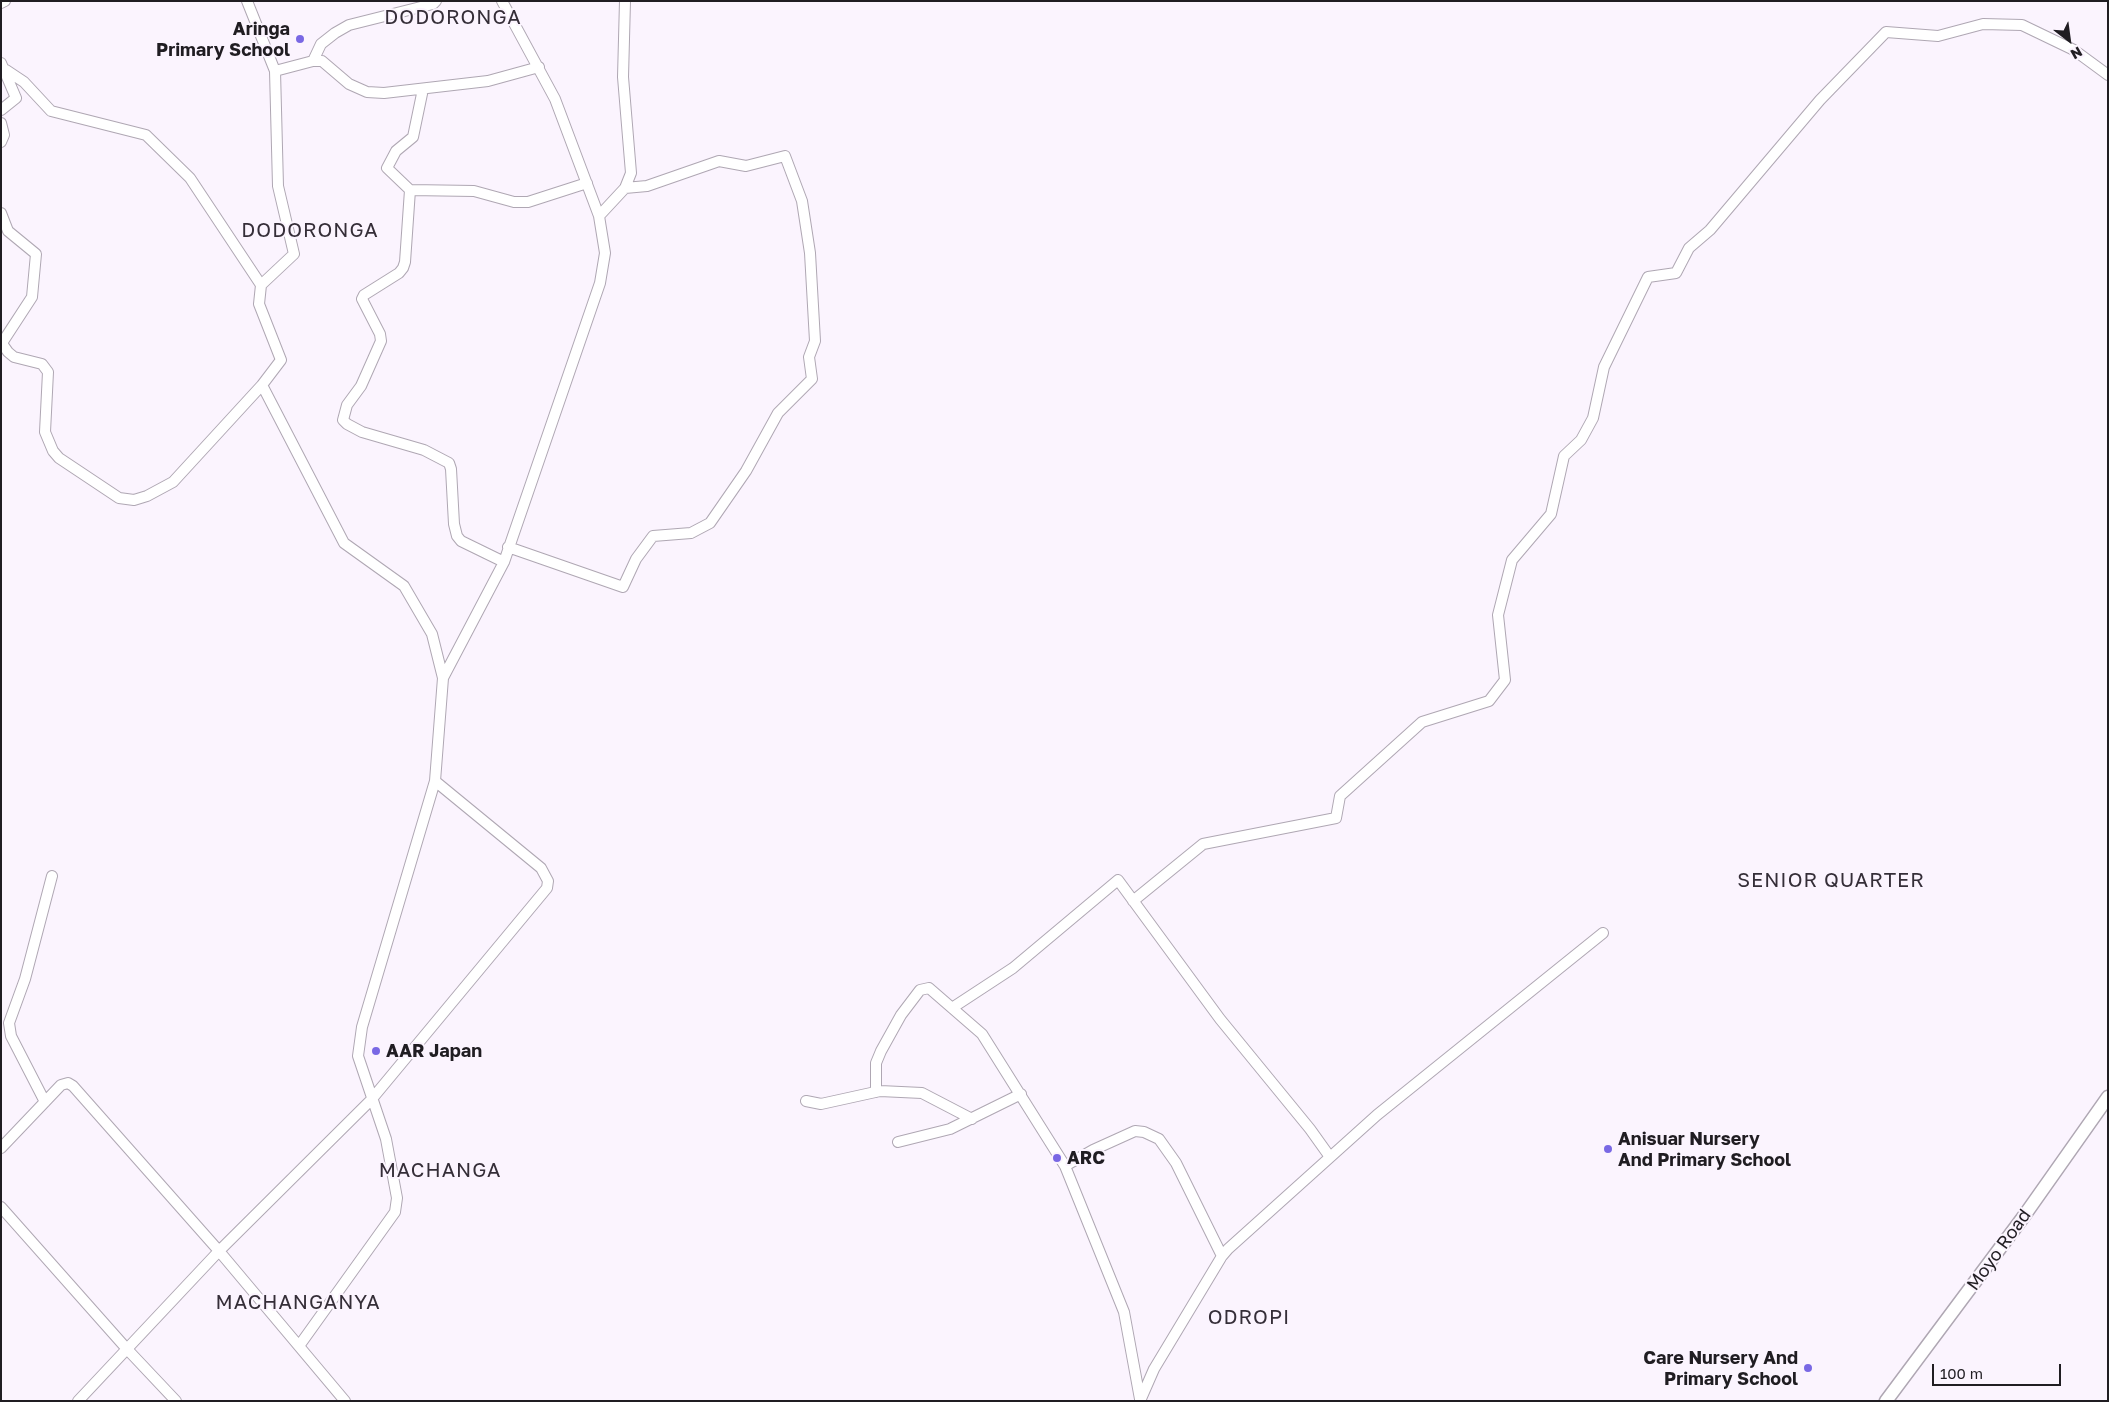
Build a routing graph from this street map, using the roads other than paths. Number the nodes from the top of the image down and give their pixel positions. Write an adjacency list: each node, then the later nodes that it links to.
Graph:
1 (5, 1): 6 (street)
2 (247, 1): 10 (street)
3 (436, 1): 7 (street)
4 (502, 1): 9 (street)
5 (625, 1): 17 (street)
6 (1, 3)
7 (314, 61): 10 (street); 12 (street)
8 (4, 67): 13 (street); 21 (street)
9 (539, 67): 12 (street); 16 (street)
10 (275, 71): 21 (street)
11 (2108, 75): 29 (street)
12 (423, 90): 18 (street)
13 (1, 110)
14 (1, 123): 15 (street)
15 (1, 142)
16 (587, 183): 18 (street); 20 (street)
17 (625, 188): 20 (street); 24 (street)
18 (410, 190): 25 (street)
19 (1, 213): 22 (street)
20 (599, 216): 24 (street)
21 (261, 285): 23 (street)
22 (2, 342): 23 (street)
23 (262, 385): 26 (street)
24 (508, 547): 25 (street)
25 (504, 562): 26 (street)
26 (443, 678): 27 (street)
27 (434, 781): 35 (street); 35 (street)
28 (52, 876): 37 (street)
29 (1133, 901): 31 (street); 41 (street)
30 (1603, 933): 41 (street)
31 (952, 1008): 32 (street); 33 (street)
32 (876, 1092): 36 (street); 38 (street)
33 (1021, 1094): 38 (street); 42 (street)
34 (2108, 1096): 52 (main road, Moyo Road)
35 (371, 1100): 44 (street); 46 (street)
36 (806, 1101)
37 (45, 1102): 40 (street); 44 (street)
38 (972, 1119): 39 (street)
39 (898, 1142)
40 (1, 1148)
41 (1330, 1157): 45 (street)
42 (1065, 1166): 45 (street); 49 (street)
43 (1, 1208): 47 (street)
44 (219, 1252): 46 (street); 47 (street)
45 (1222, 1256): 49 (street)
46 (299, 1346): 51 (street)
47 (126, 1348): 48 (street); 50 (street)
48 (84, 1399)
49 (1140, 1400)
50 (176, 1401)
51 (345, 1401)
52 (1886, 1401)

